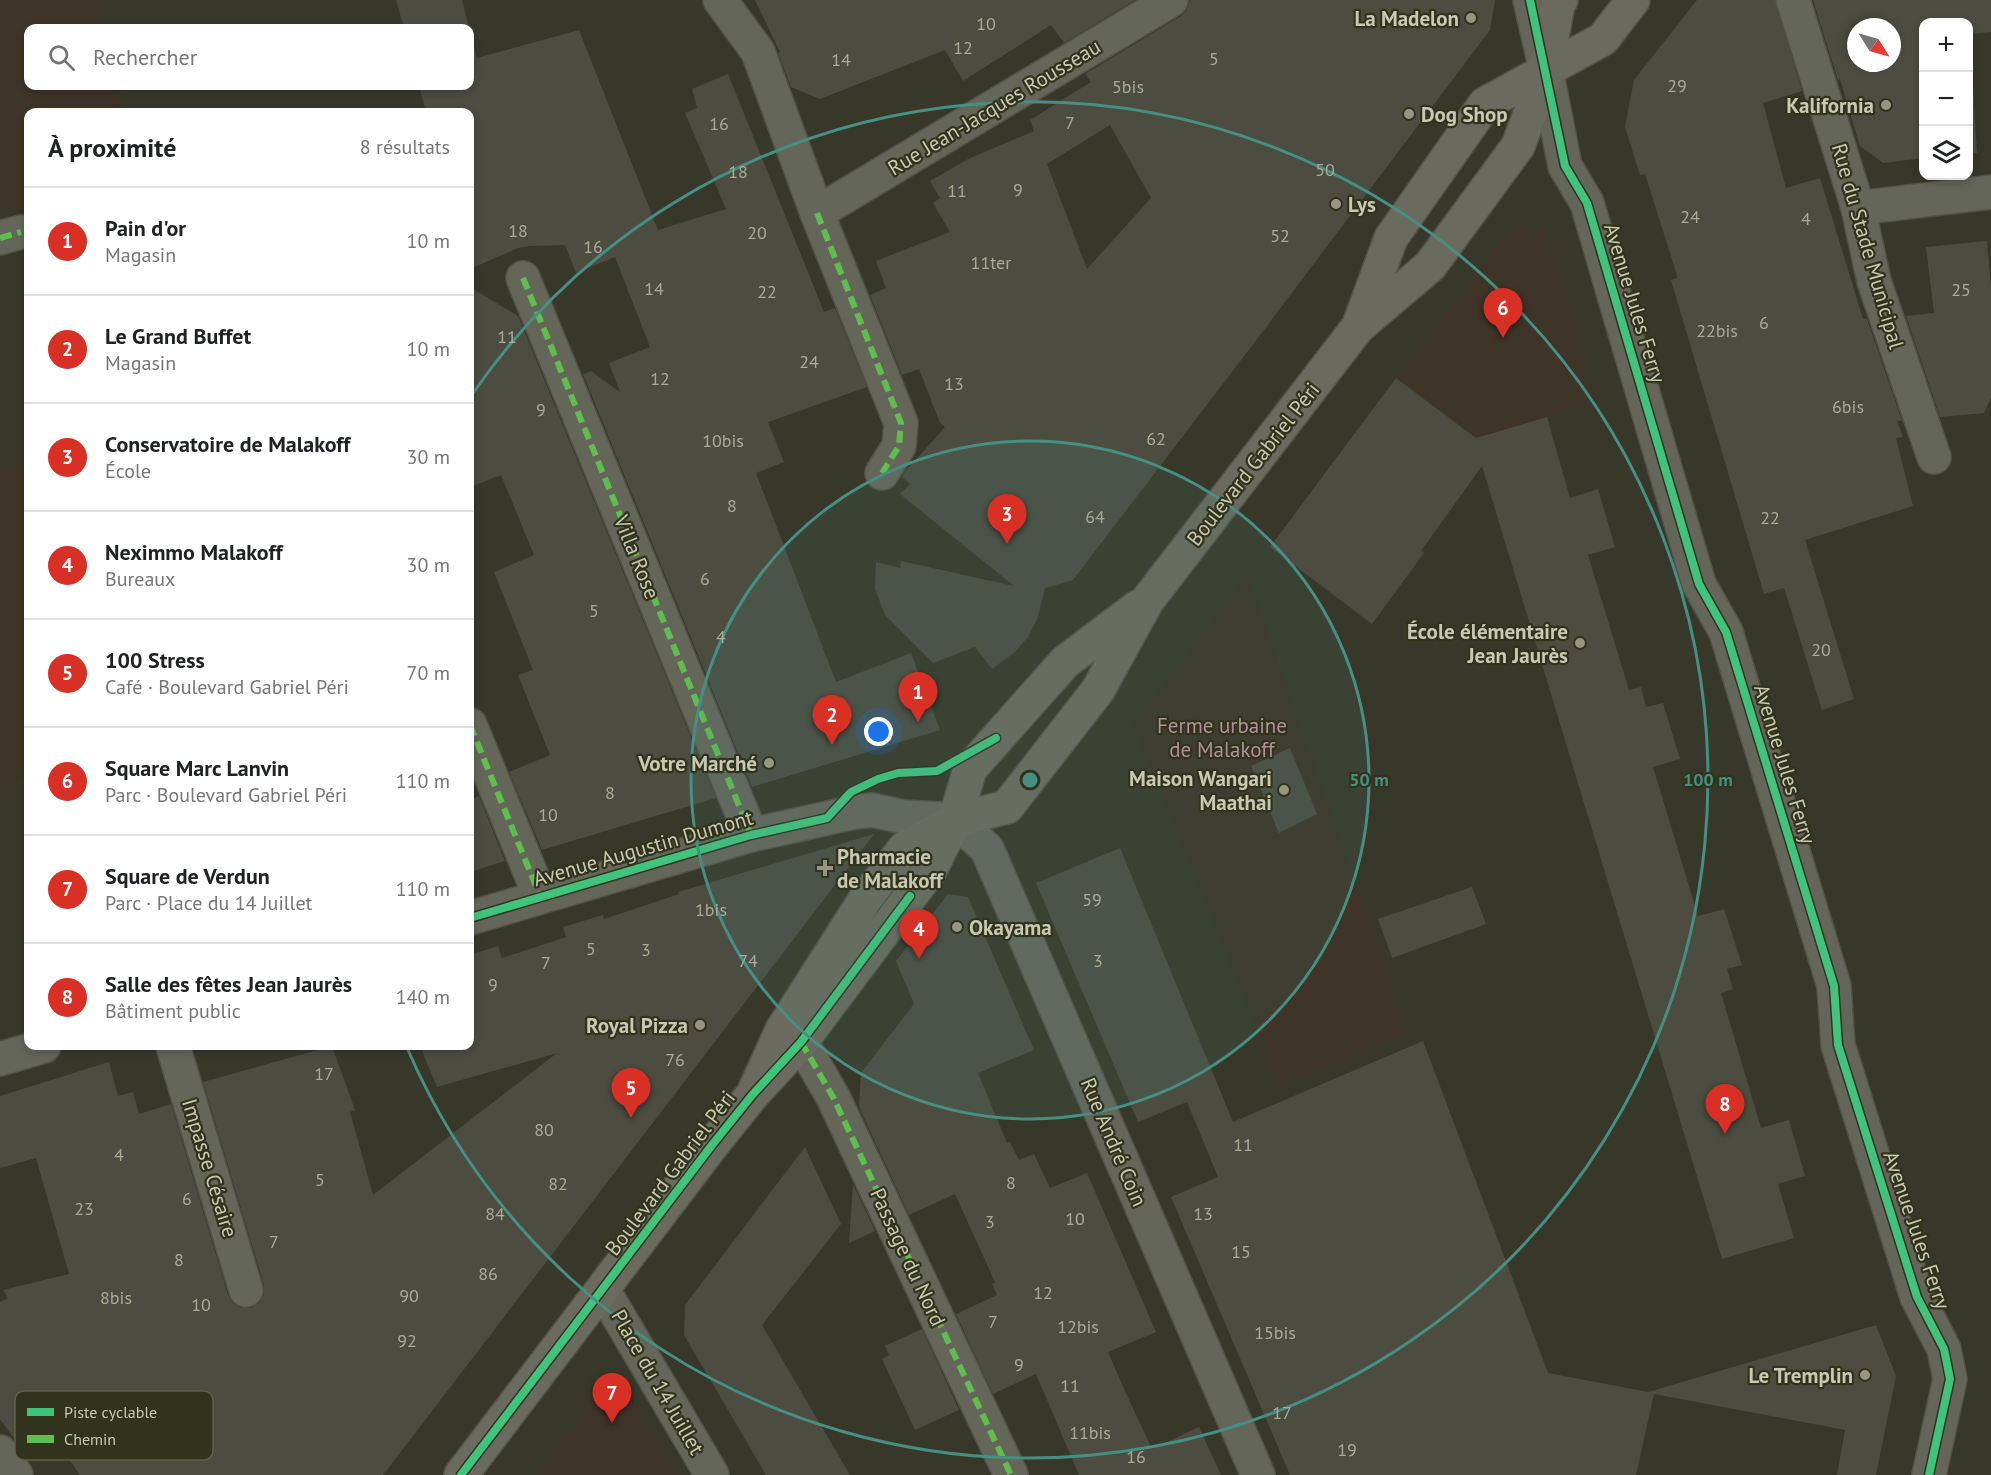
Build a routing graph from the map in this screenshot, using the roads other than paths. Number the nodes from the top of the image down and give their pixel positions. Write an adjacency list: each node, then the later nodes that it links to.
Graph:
1 (720, 0): 10 (street)
2 (1171, 0): 10 (street, Rue Jean-Jacques Rousseau)
3 (1530, 0): 7 (street, Avenue Jules Ferry)
4 (1561, 0): 7 (main road, Boulevard Gabriel Péri)
5 (1633, 0): 7 (main road, Boulevard Gabriel Péri)
6 (1793, 0): 9 (street, Rue du Stade Municipal)
7 (1546, 70): 12 (main road, Boulevard Gabriel Péri); 12 (main road, Boulevard Gabriel Péri); 34 (street, Avenue Jules Ferry)
8 (1991, 192): 9 (street)
9 (1858, 208): 13 (street, Rue du Stade Municipal)
10 (818, 213): 14 (street)
11 (523, 278): 18 (street, Villa Rose)
12 (1358, 327): 15 (main road, Boulevard Gabriel Péri)
13 (1934, 457)
14 (882, 473)
15 (1147, 601): 17 (main road, Boulevard Gabriel Péri); 17 (main road)
16 (474, 735): 19 (street)
17 (955, 820): 18 (street, Avenue Augustin Dumont); 21 (main road, Boulevard Gabriel Péri); 25 (main road); 33 (street, Rue André Coin)
18 (751, 835): 19 (street, Avenue Augustin Dumont)
19 (540, 896): 20 (street, Avenue Augustin Dumont)
20 (474, 917)
21 (801, 1042): 25 (main road, Boulevard Gabriel Péri); 32 (street, Passage du Nord)
22 (30, 1050): 24 (street)
23 (174, 1050): 26 (street, Impasse Césaire)
24 (0, 1059)
25 (753, 1094): 27 (main road, Boulevard Gabriel Péri)
26 (246, 1290)
27 (603, 1290): 30 (main road, Boulevard Gabriel Péri); 31 (street, Place du 14 Juillet)
28 (0, 1452): 29 (street)
29 (16, 1475)
30 (461, 1475)
31 (712, 1475)
32 (1011, 1475)
33 (1258, 1475)
34 (1929, 1475)

